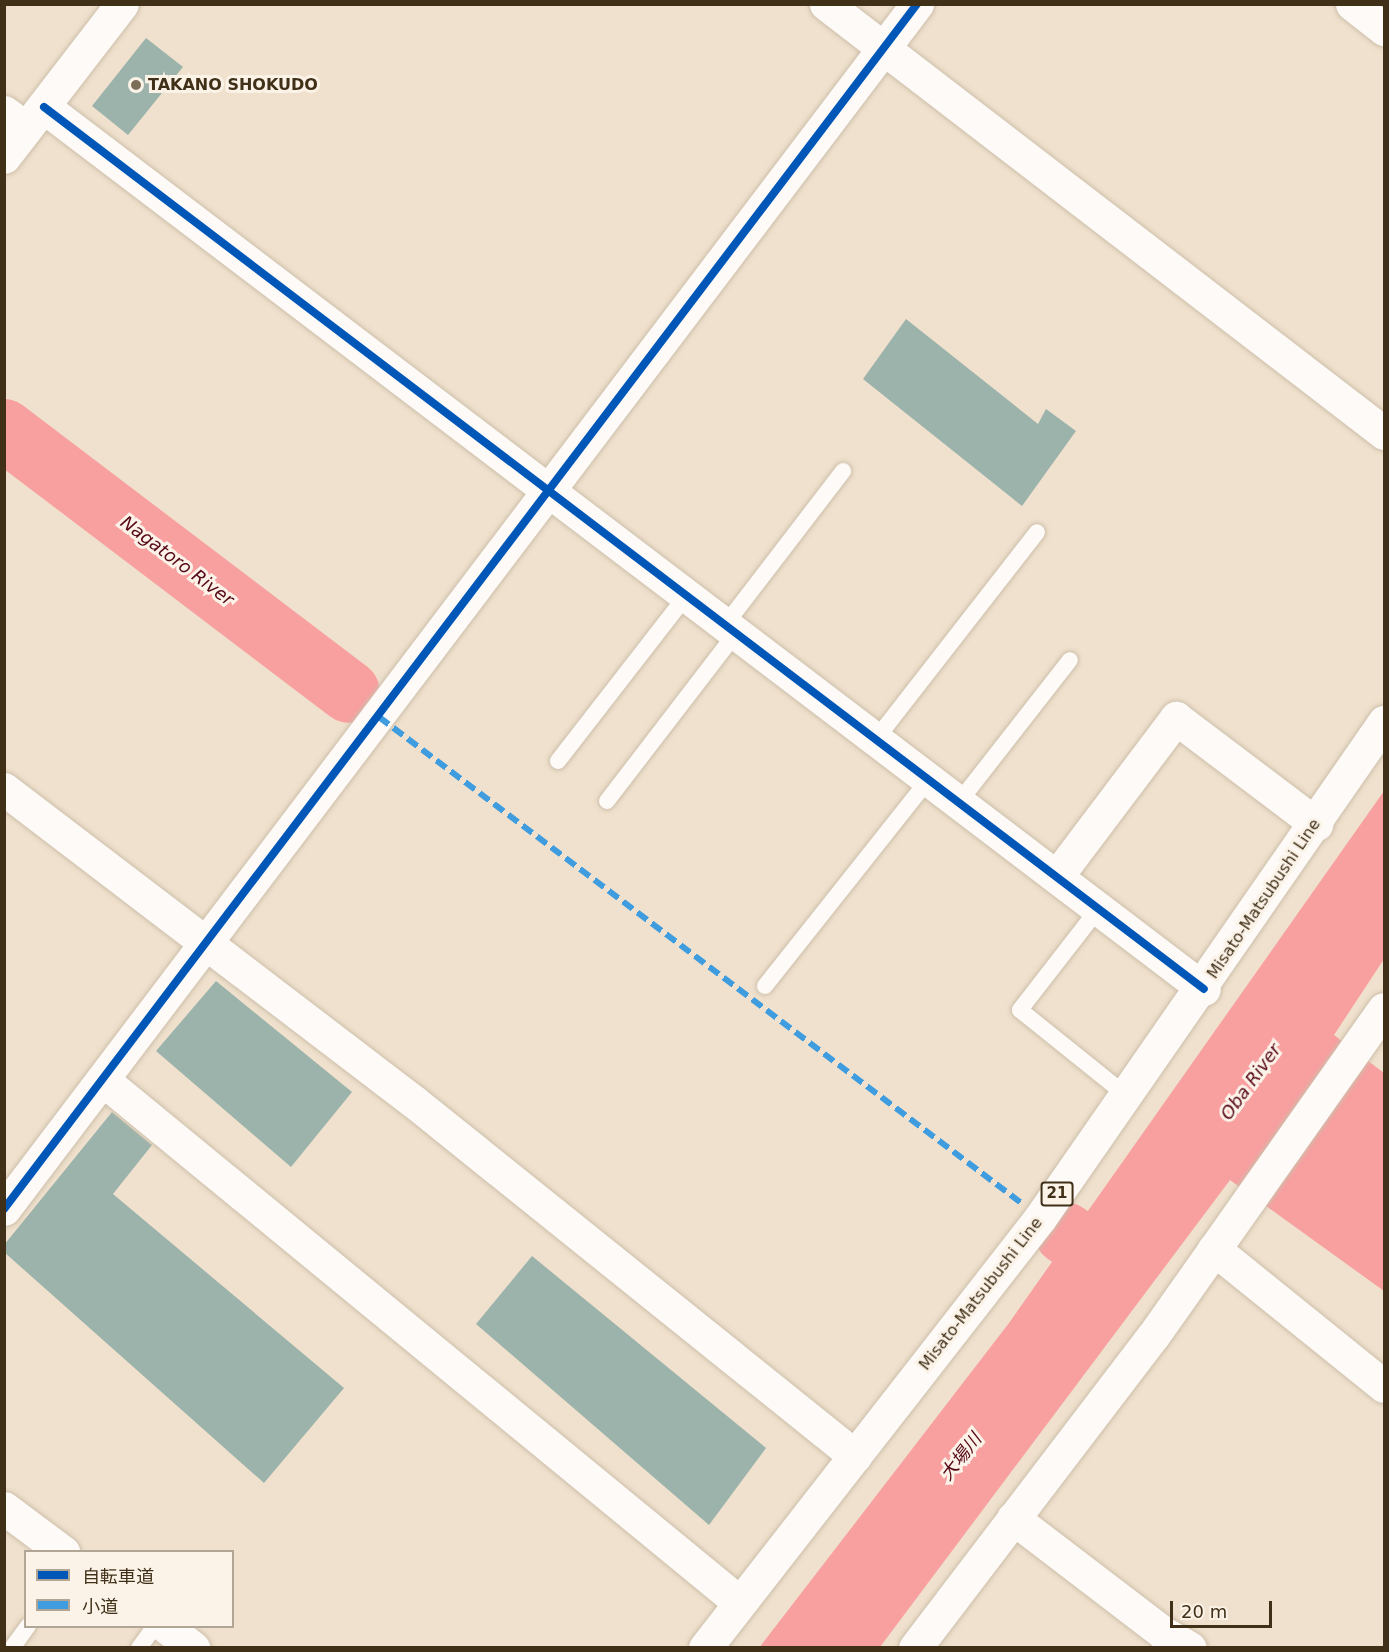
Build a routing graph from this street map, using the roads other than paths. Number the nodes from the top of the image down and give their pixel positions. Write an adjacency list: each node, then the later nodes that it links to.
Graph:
1 (122, 4): 7 (street)
2 (826, 4): 6 (street)
3 (917, 4): 6 (street)
4 (1352, 4): 5 (street)
5 (1384, 29)
6 (883, 50): 9 (street); 11 (street)
7 (25, 116): 8 (street); 11 (street)
8 (4, 157)
9 (1384, 433)
10 (843, 471): 14 (lane)
11 (550, 491): 13 (street); 26 (street)
12 (1037, 532): 17 (lane)
13 (686, 596): 14 (street); 18 (lane)
14 (730, 629): 17 (street); 21 (lane)
15 (1070, 660): 22 (lane)
16 (1384, 722): 23 (street, Misato-Matsubushi Line / 21)
17 (876, 739): 19 (street)
18 (558, 761)
19 (928, 780): 22 (street); 27 (lane)
20 (4, 789): 26 (street)
21 (607, 801)
22 (959, 802): 24 (street)
23 (1316, 824): 24 (street); 28 (street, Misato-Matsubushi Line / 21)
24 (1057, 876): 25 (street)
25 (1100, 908): 28 (street); 31 (lane)
26 (208, 943): 30 (street); 35 (street)
27 (765, 986)
28 (1204, 989): 31 (street, Misato-Matsubushi Line / 21)
29 (1384, 1009): 33 (street)
30 (103, 1080): 32 (street); 39 (street)
31 (1127, 1096): 35 (street, Misato-Matsubushi Line / 21)
32 (4, 1209)
33 (1214, 1249): 34 (street); 37 (street)
34 (1384, 1386)
35 (855, 1456): 39 (street, Misato-Matsubushi Line / 21)
36 (4, 1508): 38 (street)
37 (1013, 1518): 43 (street); 48 (street)
38 (62, 1550)
39 (740, 1602): 47 (street, Misato-Matsubushi Line / 21)
40 (26, 1628): 44 (lane)
41 (153, 1628): 45 (lane)
42 (168, 1628): 46 (street)
43 (1157, 1640): 49 (street)
44 (12, 1647)
45 (139, 1647)
46 (193, 1647)
47 (705, 1647)
48 (915, 1647)
49 (1190, 1647)

